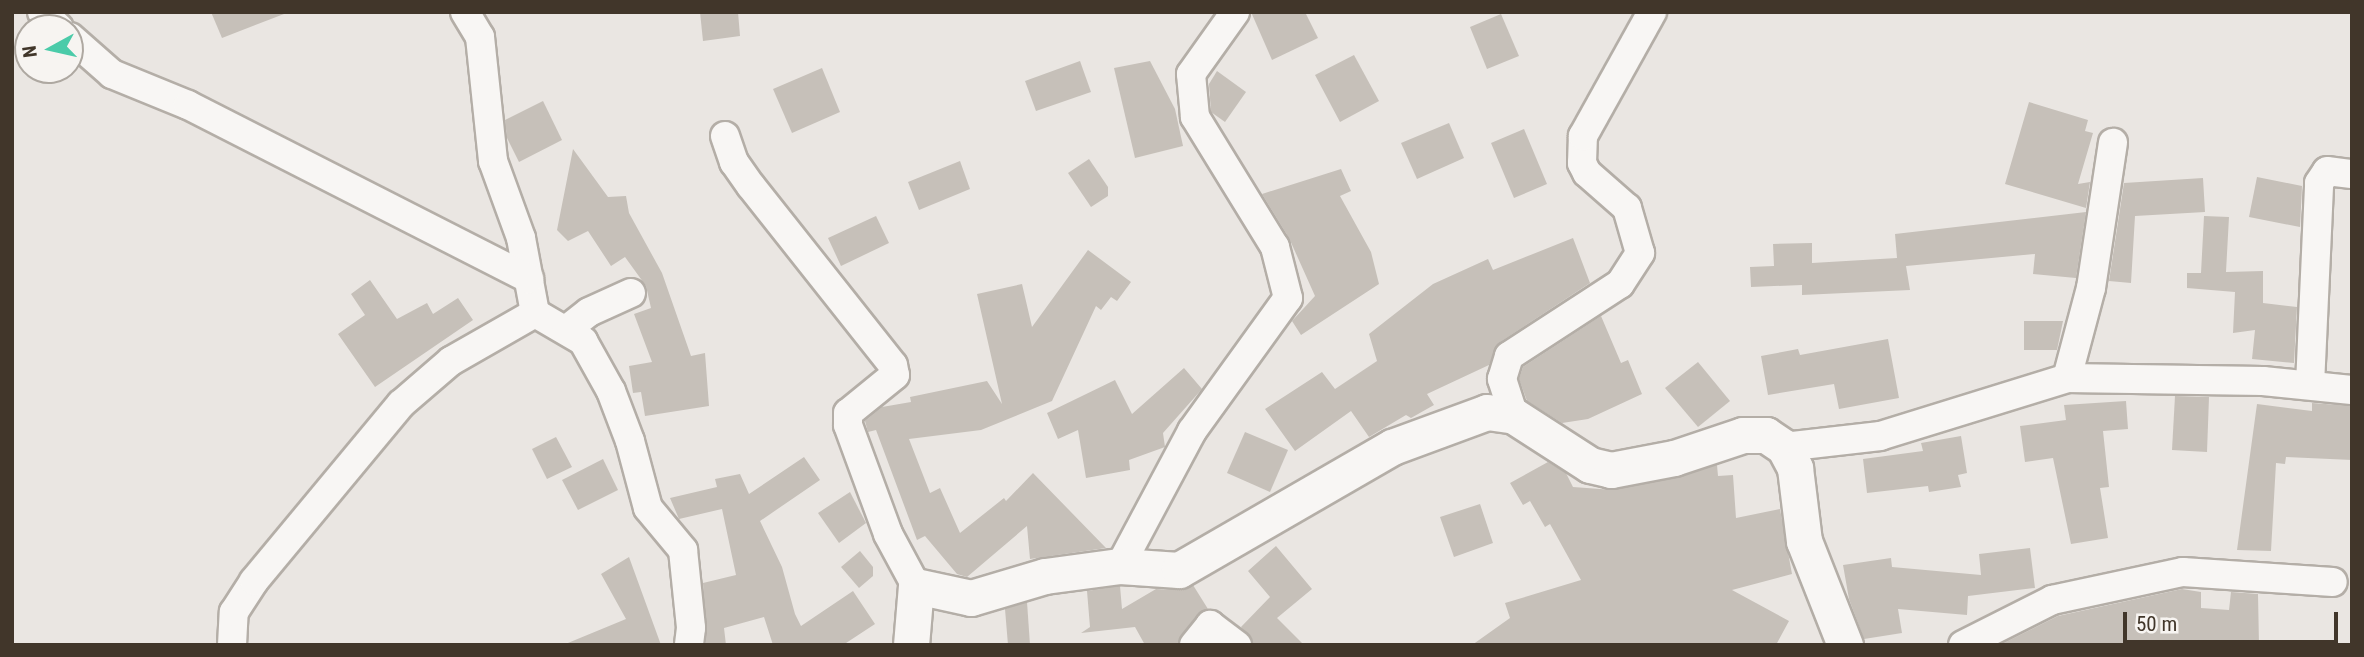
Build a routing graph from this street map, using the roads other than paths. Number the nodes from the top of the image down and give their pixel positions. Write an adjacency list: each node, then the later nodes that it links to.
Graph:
1 (465, 12): 8 (street)
2 (1235, 12): 17 (street)
3 (1652, 12): 15 (street)
4 (84, 49): 8 (street)
5 (726, 136): 19 (street)
6 (2112, 143): 12 (street)
7 (2352, 174): 13 (street)
8 (528, 279): 10 (street)
9 (631, 293): 11 (street)
10 (535, 313): 11 (street); 20 (street)
11 (566, 330): 21 (street)
12 (2067, 378): 13 (street); 16 (street)
13 (2310, 385): 14 (street)
14 (2352, 390)
15 (1514, 416): 16 (street); 17 (street)
16 (1784, 447): 25 (street)
17 (1120, 566): 19 (street)
18 (2333, 582): 26 (street)
19 (916, 586): 22 (street)
20 (232, 645)
21 (689, 645)
22 (911, 645)
23 (1194, 645): 24 (street)
24 (1237, 645)
25 (1845, 645)
26 (1963, 645)

